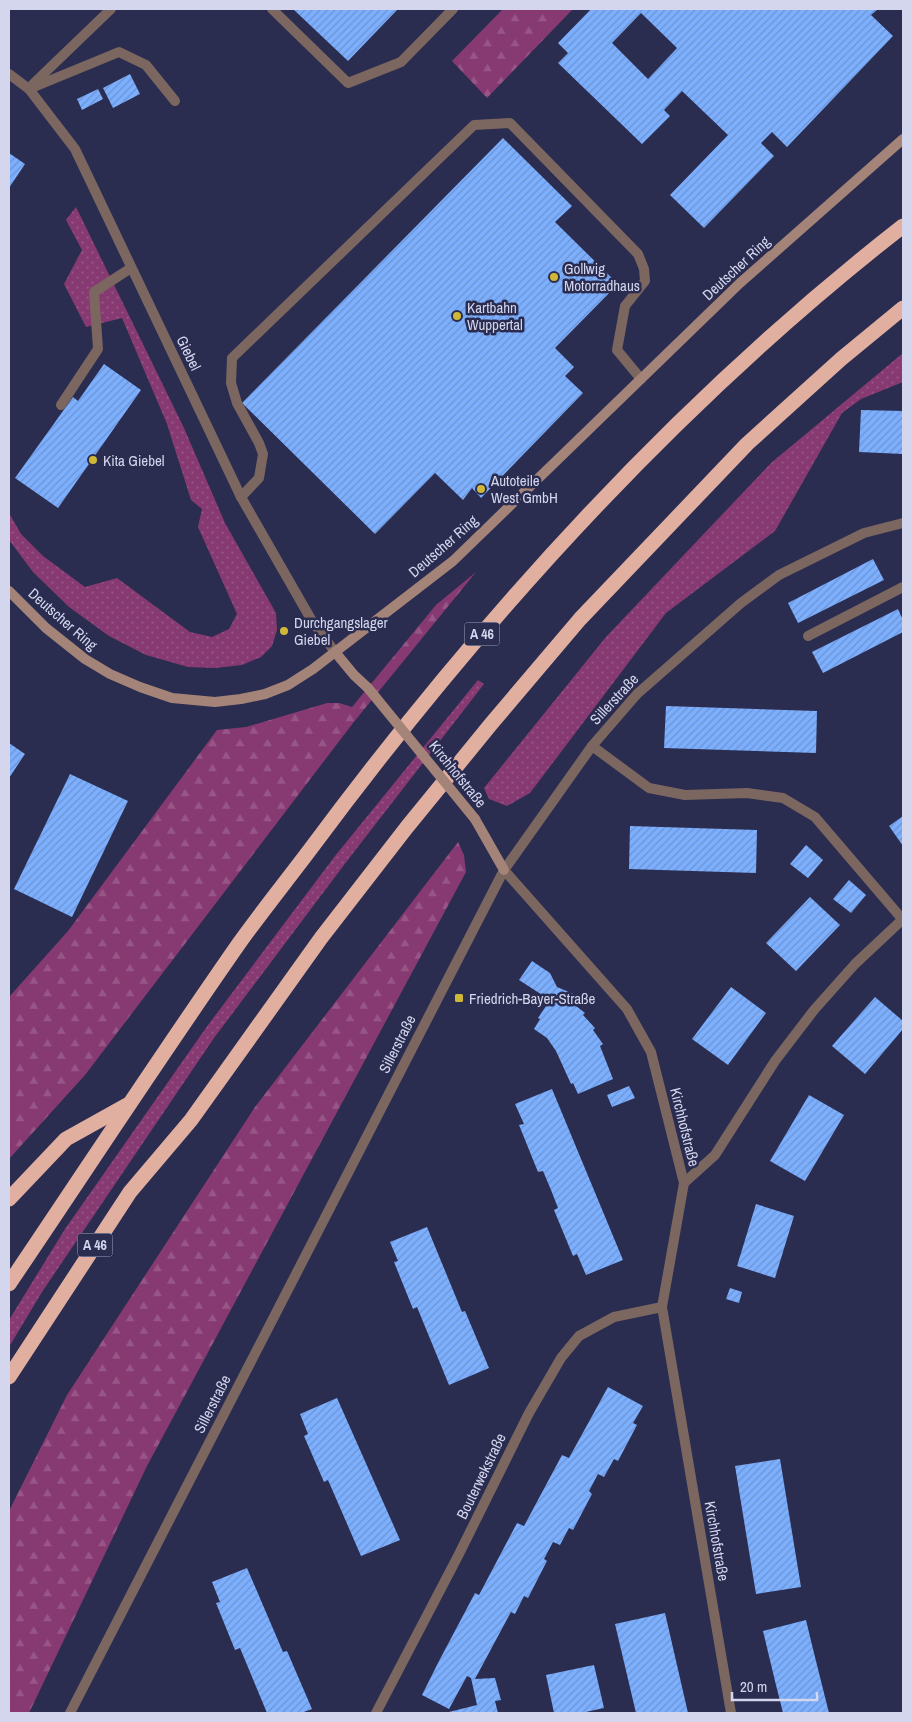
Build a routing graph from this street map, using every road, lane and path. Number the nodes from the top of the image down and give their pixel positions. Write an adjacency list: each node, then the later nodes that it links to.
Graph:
1 (111, 9): 5 (street)
2 (272, 9): 3 (street)
3 (453, 9)
4 (9, 74): 5 (street, Giebel)
5 (29, 89): 6 (street); 9 (street, Giebel)
6 (175, 101)
7 (903, 139): 11 (street, Deutscher Ring)
8 (903, 226): 22 (highway, A 46)
9 (131, 268): 12 (street); 13 (street, Giebel)
10 (903, 308): 27 (highway, A 46)
11 (641, 379): 13 (street); 18 (street, Deutscher Ring)
12 (61, 405)
13 (241, 497): 18 (street, Giebel)
14 (903, 523): 19 (street, Sillerstraße)
15 (903, 587): 17 (street)
16 (9, 591): 18 (street, Deutscher Ring)
17 (808, 636)
18 (336, 652): 20 (street, Kirchhofstraße, bridge)
19 (592, 746): 20 (street, Sillerstraße); 21 (street)
20 (504, 870): 23 (street, Kirchhofstraße); 28 (street, Sillerstraße)
21 (903, 920): 23 (street)
22 (131, 1104): 24 (highway); 25 (highway, A 46)
23 (684, 1184): 26 (street, Kirchhofstraße)
24 (9, 1199)
25 (9, 1284)
26 (662, 1307): 29 (street, Bouterwekstraße); 30 (street, Kirchhofstraße)
27 (9, 1377)
28 (70, 1713)
29 (376, 1713)
30 (731, 1713)

